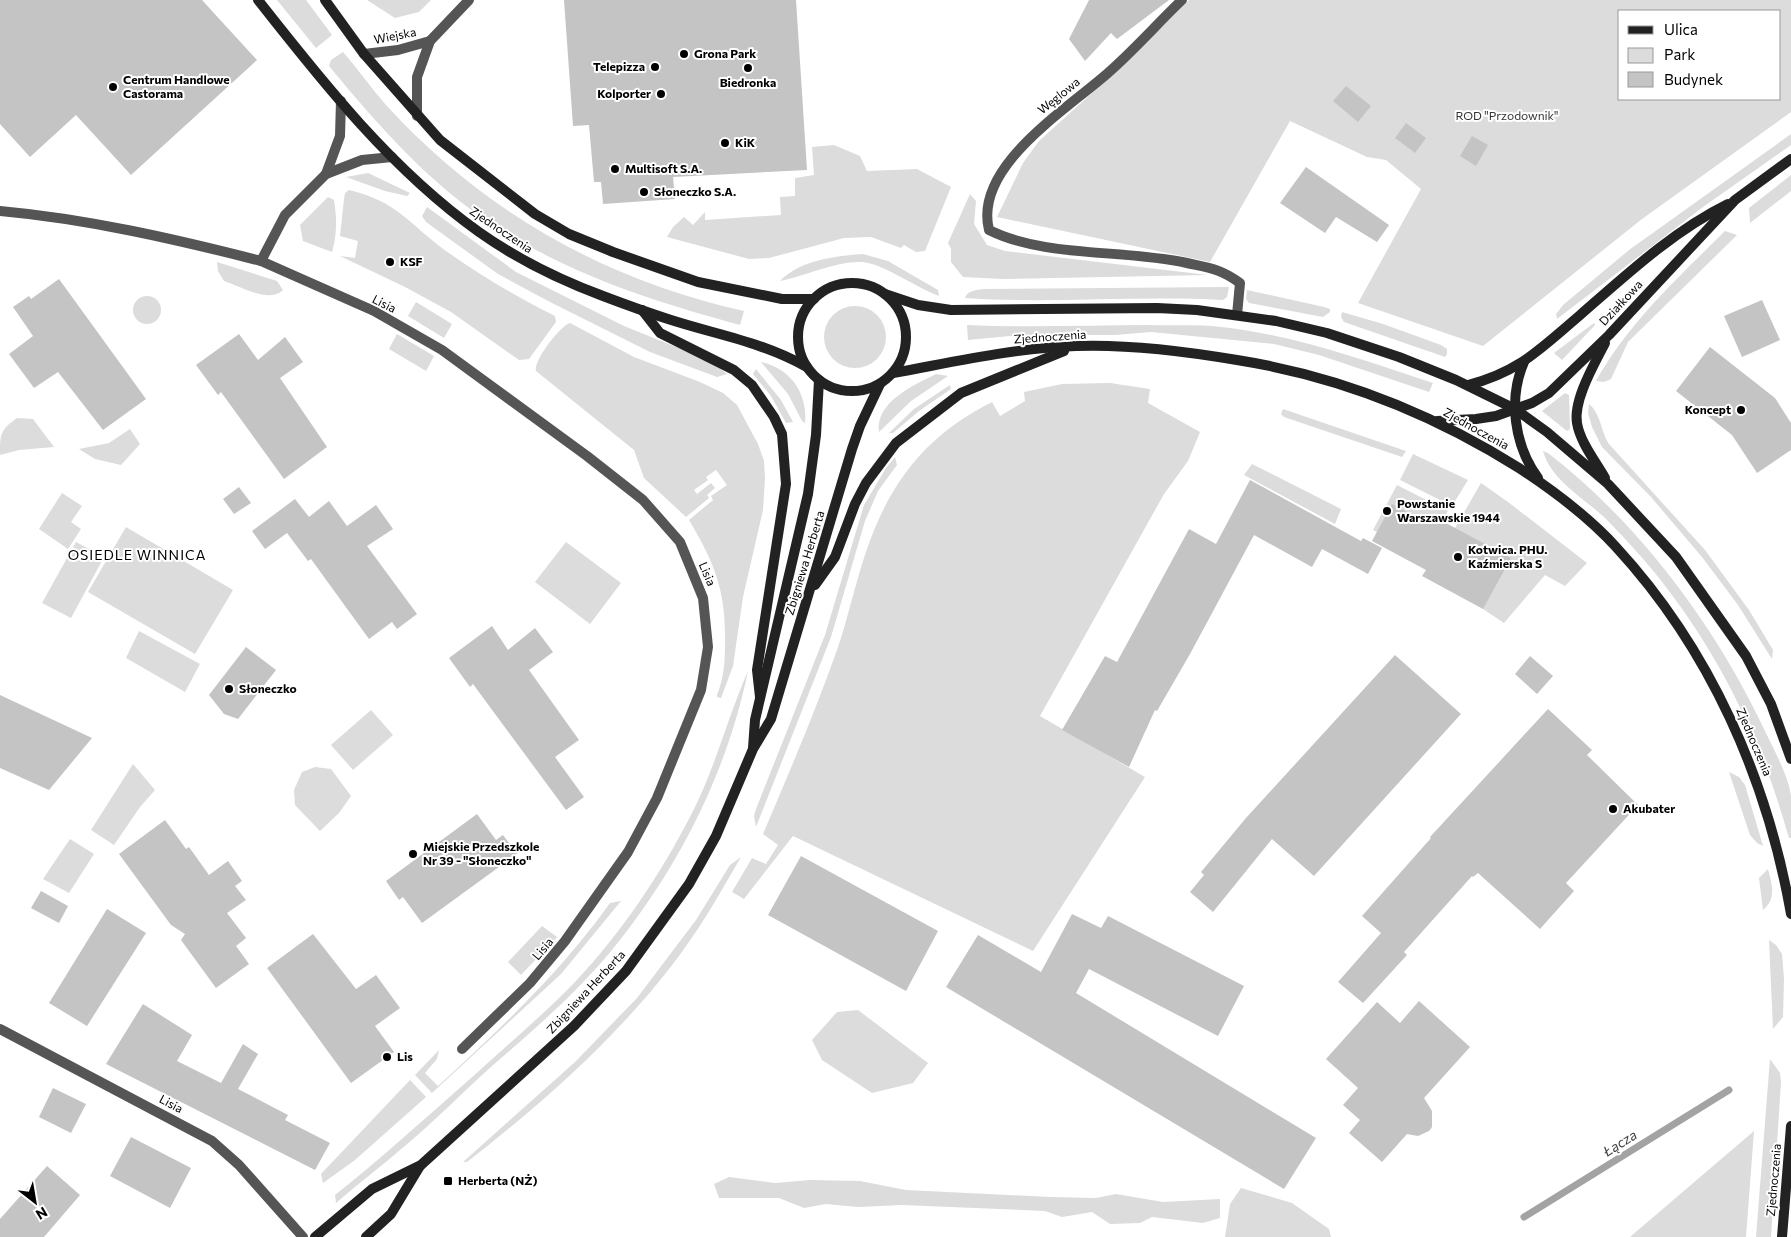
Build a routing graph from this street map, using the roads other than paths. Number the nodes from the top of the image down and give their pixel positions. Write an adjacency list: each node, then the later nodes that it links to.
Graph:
1 (258, 0): 7 (main road, Zjednoczenia)
2 (325, 0): 6 (main road)
3 (469, 0): 5 (street, Wiejska)
4 (1182, 0): 18 (street, Węglowa)
5 (430, 41): 6 (street, Wiejska); 8 (street, Wiejska)
6 (364, 54): 8 (main road)
7 (341, 101): 9 (main road, Zjednoczenia); 11 (street)
8 (417, 116): 16 (main road)
9 (392, 157): 11 (street); 17 (main road, Zjednoczenia)
10 (1791, 160): 12 (main road, Działkowa)
11 (326, 174): 14 (street)
12 (1735, 200): 19 (main road, Działkowa); 21 (main road, Działkowa)
13 (0, 211): 14 (street, Lisia)
14 (261, 261): 37 (street, Lisia)
15 (885, 294): 16 (main road); 18 (main road, Zjednoczenia); 23 (main road)
16 (814, 299): 22 (main road)
17 (641, 309): 22 (main road, Zjednoczenia); 32 (main road)
18 (1237, 315): 26 (main road, Zjednoczenia)
19 (1608, 335): 27 (main road, Działkowa); 30 (main road)
20 (1078, 346): 23 (main road, Zjednoczenia); 28 (main road, Zjednoczenia); 31 (main road)
21 (1524, 362): 26 (main road, Działkowa); 27 (main road)
22 (807, 367): 24 (main road)
23 (893, 373): 25 (main road)
24 (819, 380): 25 (main road); 32 (main road, Zbigniewa Herberta)
25 (880, 384): 31 (main road, Zbigniewa Herberta)
26 (1468, 386): 27 (main road, Zjednoczenia)
27 (1515, 409): 28 (main road, Działkowa); 29 (main road); 30 (main road, Zjednoczenia)
28 (1436, 421): 29 (main road, Zjednoczenia)
29 (1541, 483): 35 (main road, Zjednoczenia)
30 (1608, 484): 34 (main road, Zjednoczenia)
31 (810, 592): 33 (main road, Zbigniewa Herberta)
32 (760, 698): 33 (main road, Zbigniewa Herberta)
33 (753, 749): 39 (main road, Zbigniewa Herberta)
34 (1791, 758)
35 (1791, 914)
36 (0, 1030): 40 (street, Lisia)
37 (462, 1049)
38 (1791, 1126): 43 (main road, Zjednoczenia)
39 (420, 1165): 41 (main road, Zbigniewa Herberta); 42 (main road, Zbigniewa Herberta)
40 (303, 1237)
41 (315, 1237)
42 (366, 1237)
43 (1782, 1237)

